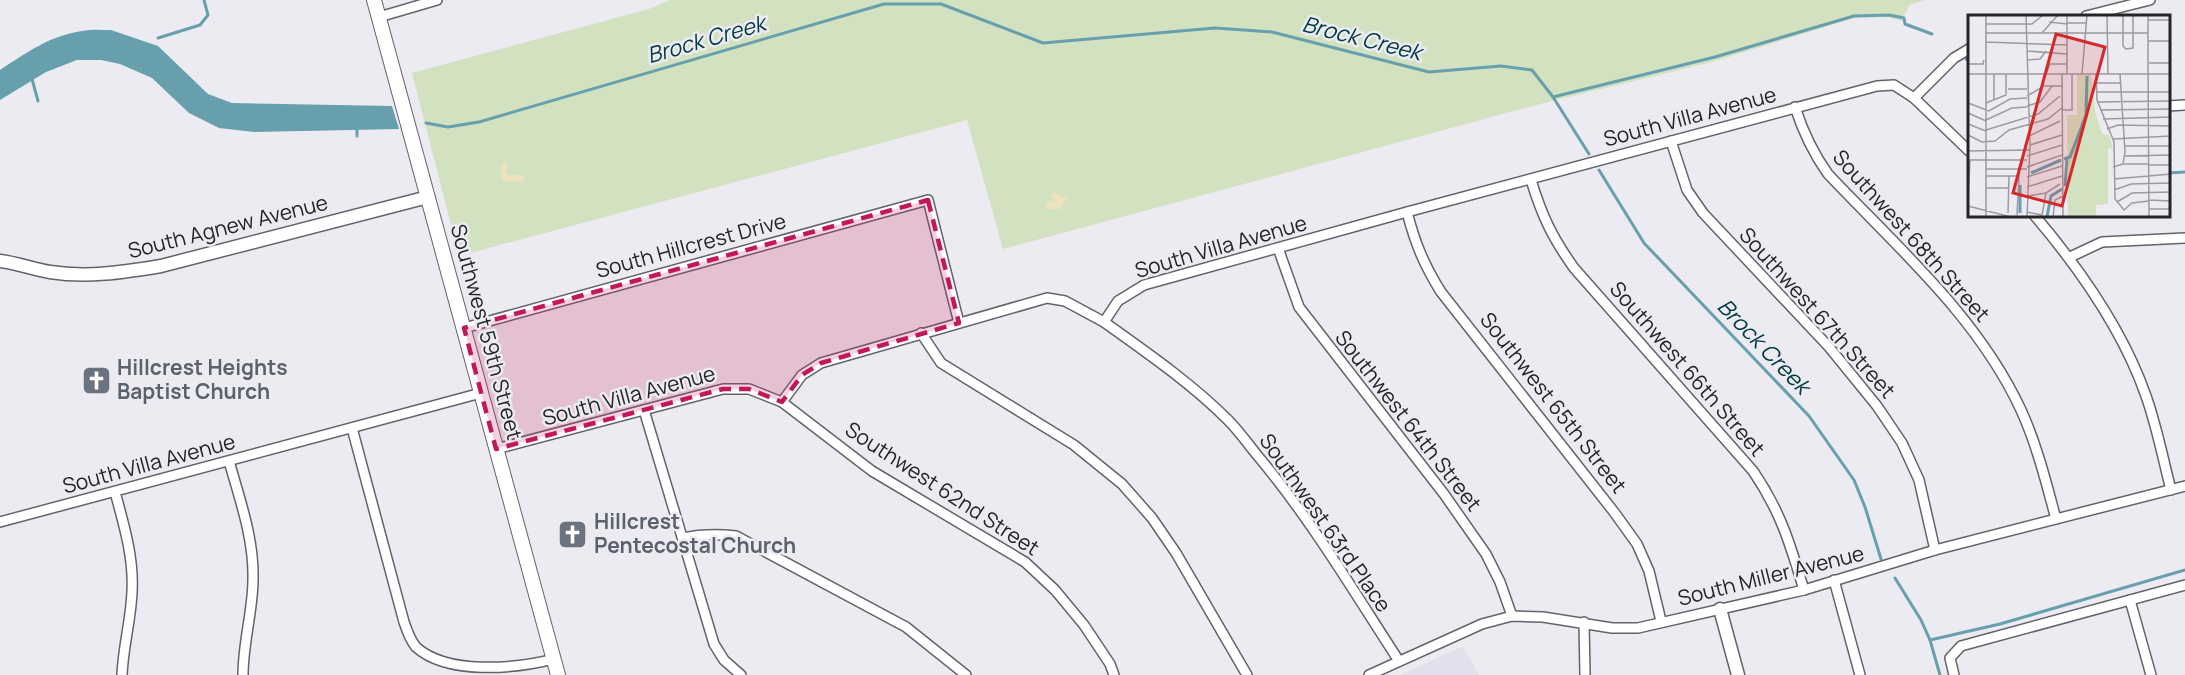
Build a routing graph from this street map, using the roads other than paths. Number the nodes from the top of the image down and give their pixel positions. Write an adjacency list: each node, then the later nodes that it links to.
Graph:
1 (374, 0): 5 (main road, Southwest 59th Street)
2 (436, 0): 5 (street)
3 (2150, 0): 4 (street)
4 (2090, 15)
5 (379, 17): 14 (main road, Southwest 59th Street)
6 (1968, 50): 7 (street)
7 (1914, 98): 10 (street, South Villa Avenue); 12 (street, South Villa Avenue)
8 (2185, 105): 9 (street)
9 (2170, 106)
10 (1795, 107): 11 (street, South Villa Avenue); 34 (street, Southwest 68th Street)
11 (1671, 141): 13 (street, South Villa Avenue); 37 (street, Southwest 67th Street)
12 (1968, 150)
13 (1531, 180): 15 (street, South Villa Avenue); 40 (street, Southwest 66th Street)
14 (429, 197): 20 (street, South Agnew Avenue); 23 (main road, Southwest 59th Street)
15 (1407, 212): 18 (street, South Villa Avenue); 44 (street, Southwest 65th Street)
16 (2037, 218): 19 (street)
17 (2185, 238): 19 (street)
18 (1278, 248): 22 (street, South Villa Avenue); 43 (street, Southwest 64th Street)
19 (2070, 257): 32 (street)
20 (0, 261)
21 (960, 322): 22 (street); 23 (street, South Hillcrest Drive); 24 (street)
22 (1104, 322): 47 (street, Southwest 63rd Place)
23 (464, 328): 25 (main road, Southwest 59th Street)
24 (921, 333): 26 (street); 54 (street)
25 (481, 393): 28 (street, South Villa Avenue); 29 (main road, Southwest 59th Street)
26 (782, 402): 27 (street, South Villa Avenue); 53 (street, Southwest 62nd Street)
27 (644, 410): 29 (street, South Villa Avenue); 36 (street)
28 (352, 428): 30 (street, South Villa Avenue); 46 (street)
29 (496, 449): 46 (main road, Southwest 59th Street)
30 (229, 461): 33 (street, South Villa Avenue); 49 (street)
31 (2185, 486): 32 (street, South Miller Avenue)
32 (2171, 490): 34 (street, South Miller Avenue)
33 (115, 492): 35 (street, South Villa Avenue); 48 (street)
34 (2056, 519): 37 (street, South Miller Avenue)
35 (0, 522)
36 (683, 538): 51 (street); 52 (street)
37 (1935, 550): 38 (street, South Miller Avenue)
38 (1834, 580): 40 (street, South Miller Avenue); 58 (street)
39 (2185, 585): 41 (street)
40 (1804, 590): 42 (street, South Miller Avenue)
41 (2130, 600): 59 (street); 60 (street)
42 (1720, 609): 44 (street, South Miller Avenue); 57 (street)
43 (1512, 616): 45 (street, South Miller Avenue); 47 (street, South Miller Avenue)
44 (1661, 621): 45 (street, South Miller Avenue)
45 (1584, 622): 56 (street)
46 (554, 659): 50 (main road, Southwest 59th Street)
47 (1399, 661): 55 (street, South Miller Avenue)
48 (122, 675)
49 (243, 675)
50 (558, 675)
51 (741, 675)
52 (966, 675)
53 (1114, 675)
54 (1247, 675)
55 (1369, 675)
56 (1585, 675)
57 (1738, 675)
58 (1860, 675)
59 (1954, 675)
60 (2151, 675)

